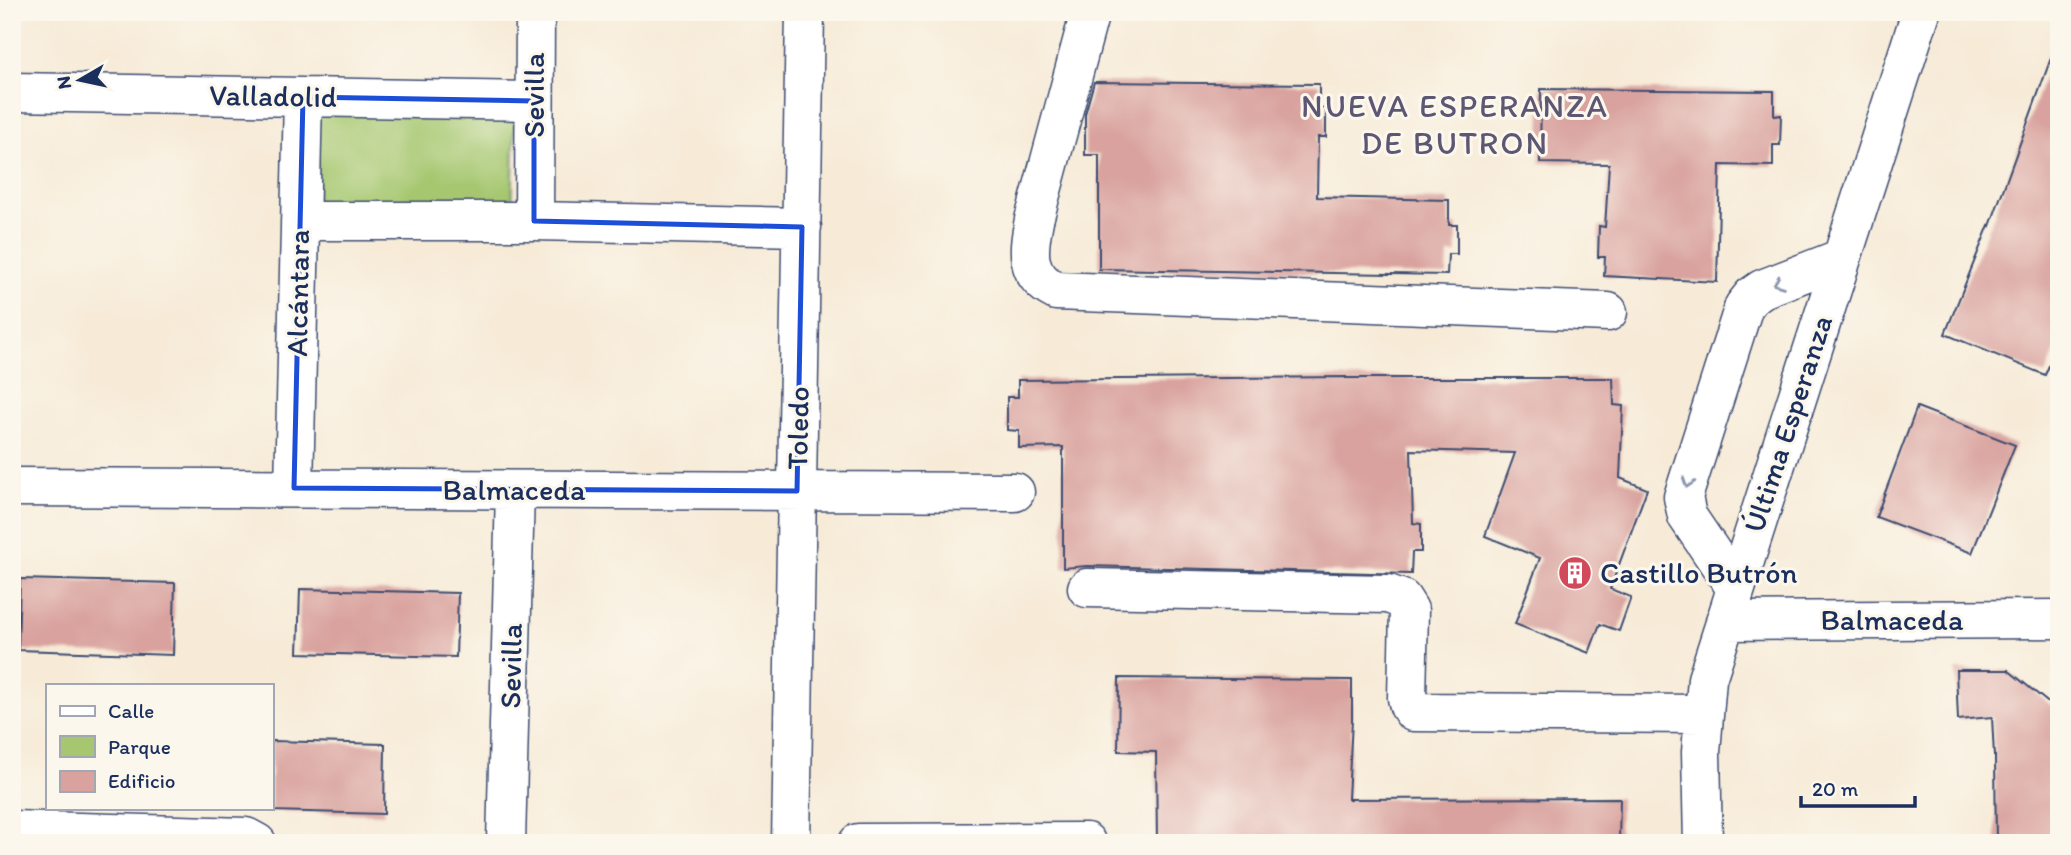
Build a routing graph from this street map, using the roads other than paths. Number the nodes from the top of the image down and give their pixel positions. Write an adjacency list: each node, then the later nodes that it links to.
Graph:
1 (535, 12): 7 (street, Sevilla)
2 (805, 12): 10 (street, Toledo)
3 (1090, 12): 12 (street)
4 (1921, 12): 11 (street, Última Esperanza)
5 (12, 92): 6 (street, Valladolid)
6 (303, 97): 7 (street, Valladolid); 8 (street, Alcántara)
7 (534, 101): 9 (street, Sevilla)
8 (300, 220): 9 (street); 14 (street, Alcántara)
9 (534, 221): 10 (street)
10 (802, 227): 16 (street, Toledo)
11 (1842, 258): 19 (street, Última Esperanza); 19 (street, one-way to 19)
12 (1608, 312)
13 (12, 487): 14 (street, Balmaceda)
14 (294, 488): 15 (street, Balmaceda)
15 (515, 490): 16 (street, Balmaceda); 25 (street, Sevilla)
16 (797, 491): 17 (street, Balmaceda); 26 (street, Toledo)
17 (1015, 492)
18 (1087, 588): 21 (street)
19 (1730, 604): 20 (street, Balmaceda); 21 (street, Última Esperanza)
20 (2059, 619)
21 (1703, 714): 28 (street, Última Esperanza)
22 (12, 830): 24 (street)
23 (1086, 842): 27 (street)
24 (257, 843)
25 (506, 843)
26 (791, 843)
27 (858, 843)
28 (1703, 843)

